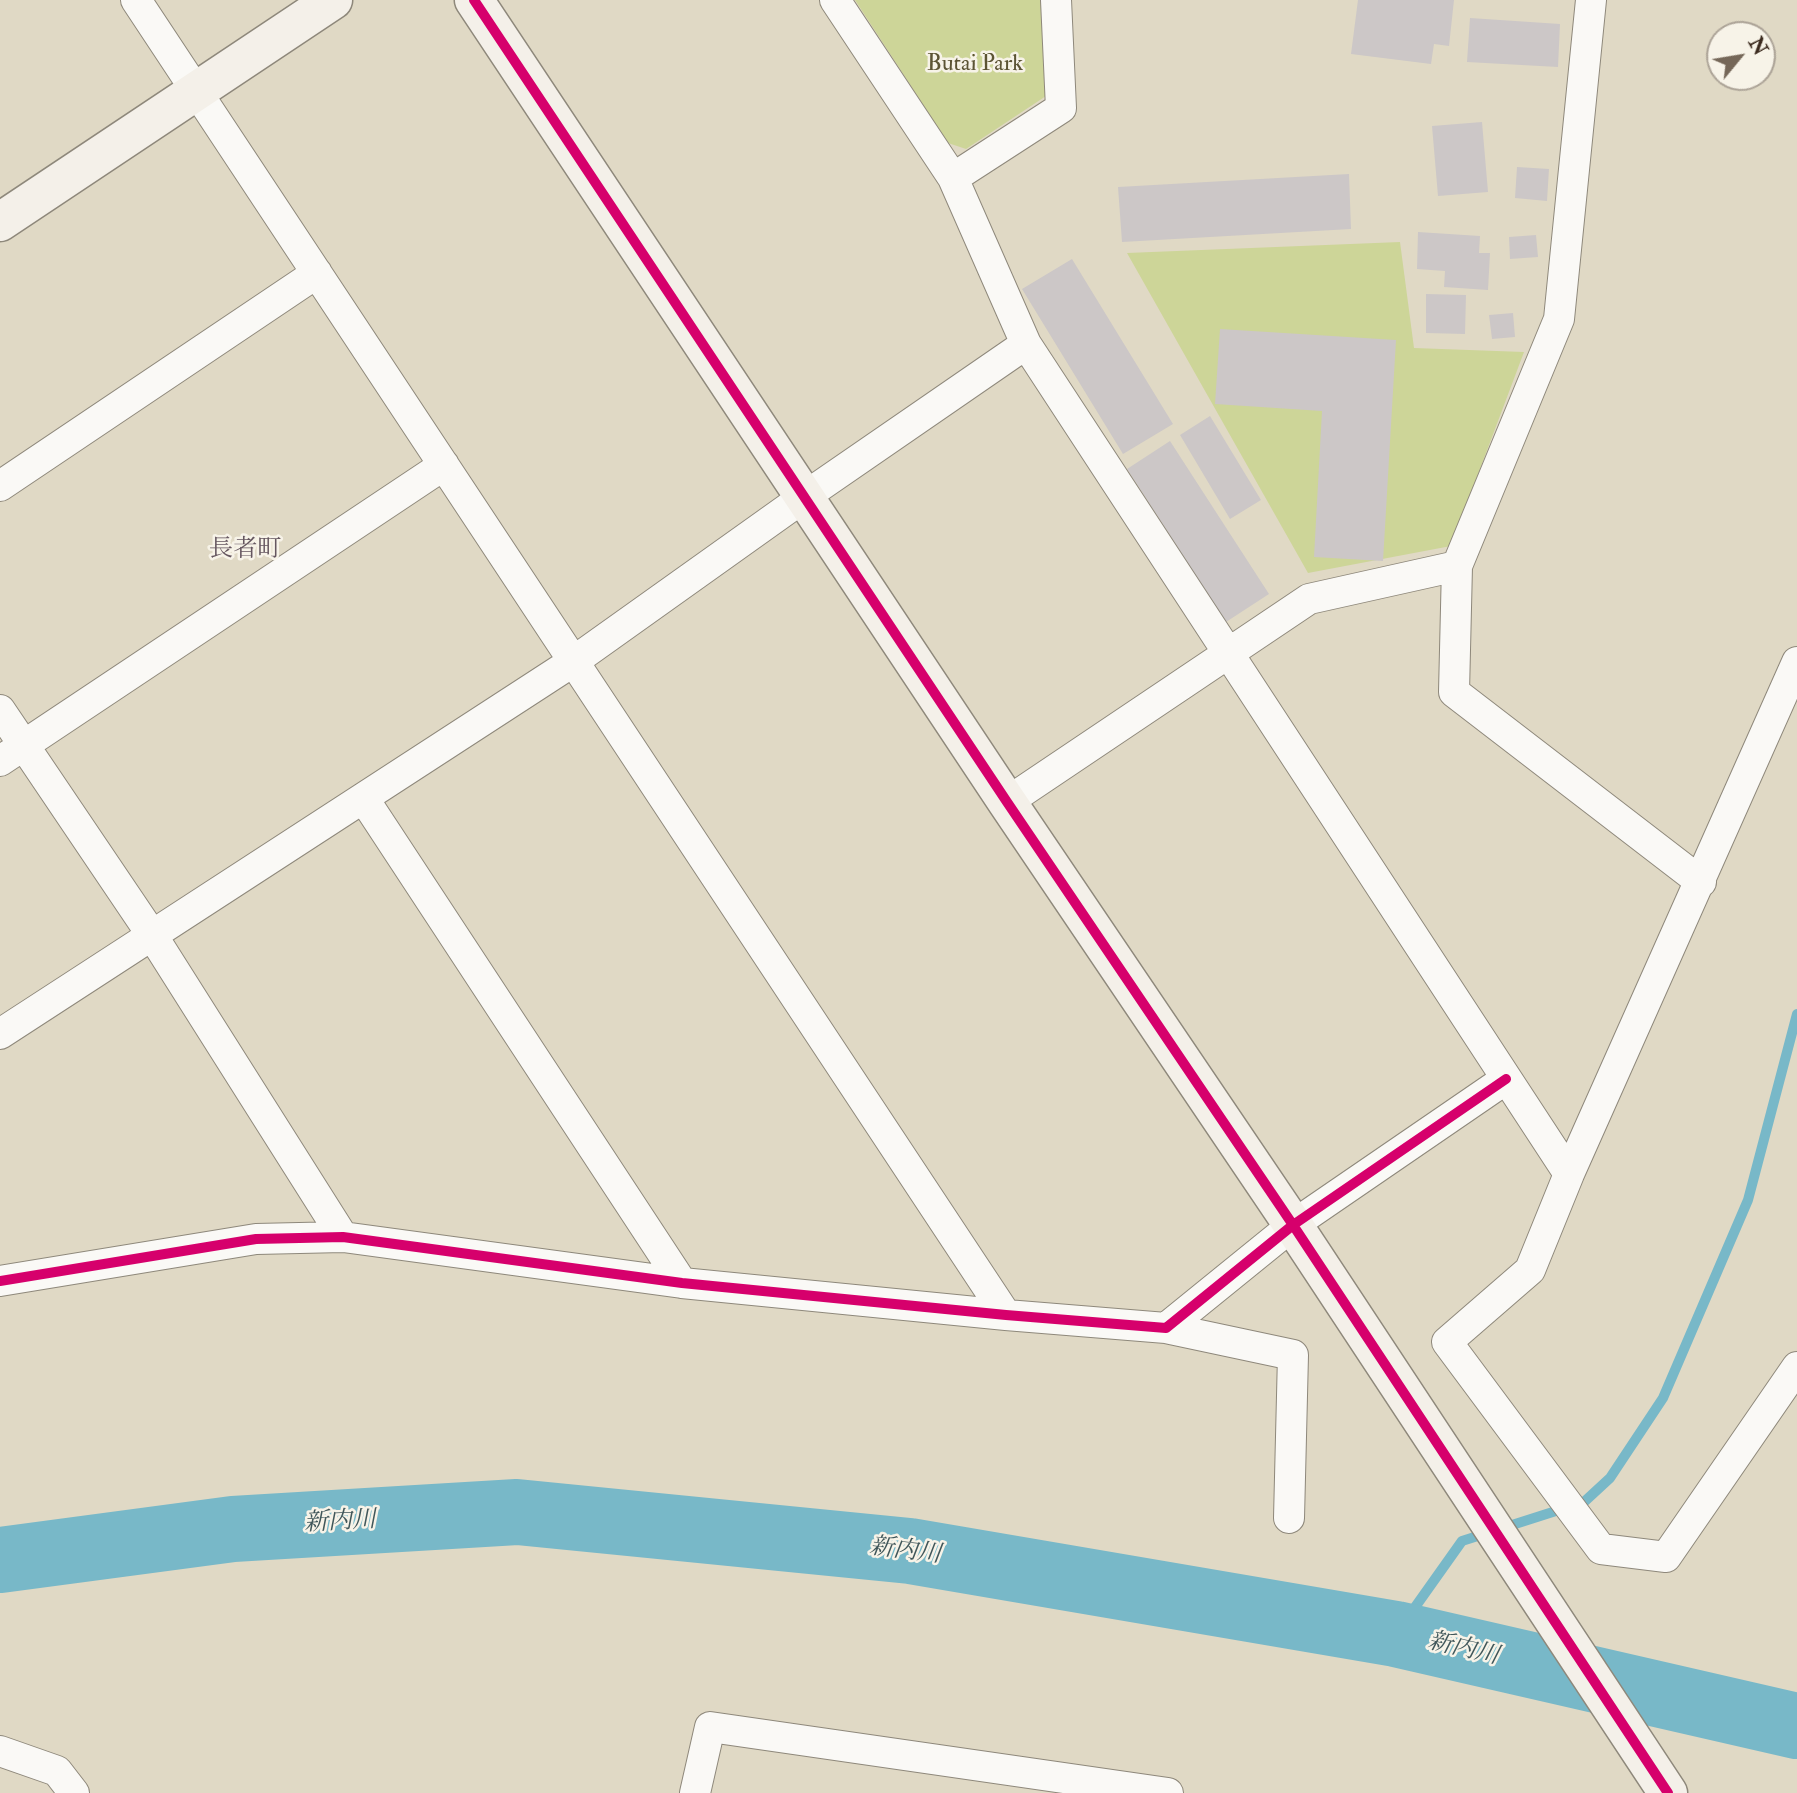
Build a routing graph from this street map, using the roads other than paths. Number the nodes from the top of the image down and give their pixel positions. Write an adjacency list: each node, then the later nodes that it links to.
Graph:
1 (136, 0): 7 (street)
2 (334, 0): 7 (street)
3 (474, 0): 14 (street)
4 (835, 0): 8 (street)
5 (1056, 0): 8 (street)
6 (1591, 0): 15 (street)
7 (196, 90): 9 (street); 10 (street)
8 (953, 178): 11 (street)
9 (0, 222)
10 (317, 273): 12 (street); 13 (street)
11 (1026, 344): 14 (street); 16 (street)
12 (444, 465): 17 (street); 20 (street)
13 (0, 486)
14 (804, 497): 17 (street); 22 (street)
15 (1457, 566): 16 (street); 23 (street)
16 (1228, 655): 22 (street); 26 (street)
17 (574, 661): 21 (street); 32 (street)
18 (1797, 663): 23 (street)
19 (0, 710): 20 (street)
20 (12, 753): 24 (street)
21 (364, 799): 24 (street); 31 (street)
22 (1007, 802): 28 (street)
23 (1701, 882): 27 (street)
24 (152, 935): 25 (street); 29 (street)
25 (0, 1034)
26 (1506, 1079): 27 (street); 28 (street)
27 (1569, 1174): 34 (street)
28 (1293, 1225): 33 (street); 40 (street)
29 (343, 1237): 30 (street); 31 (street)
30 (0, 1281)
31 (682, 1283): 32 (street)
32 (1006, 1315): 33 (street)
33 (1166, 1328): 35 (street)
34 (1797, 1367)
35 (1289, 1518)
36 (0, 1751): 37 (street)
37 (74, 1793)
38 (695, 1793): 39 (street)
39 (1168, 1793)
40 (1668, 1793)

